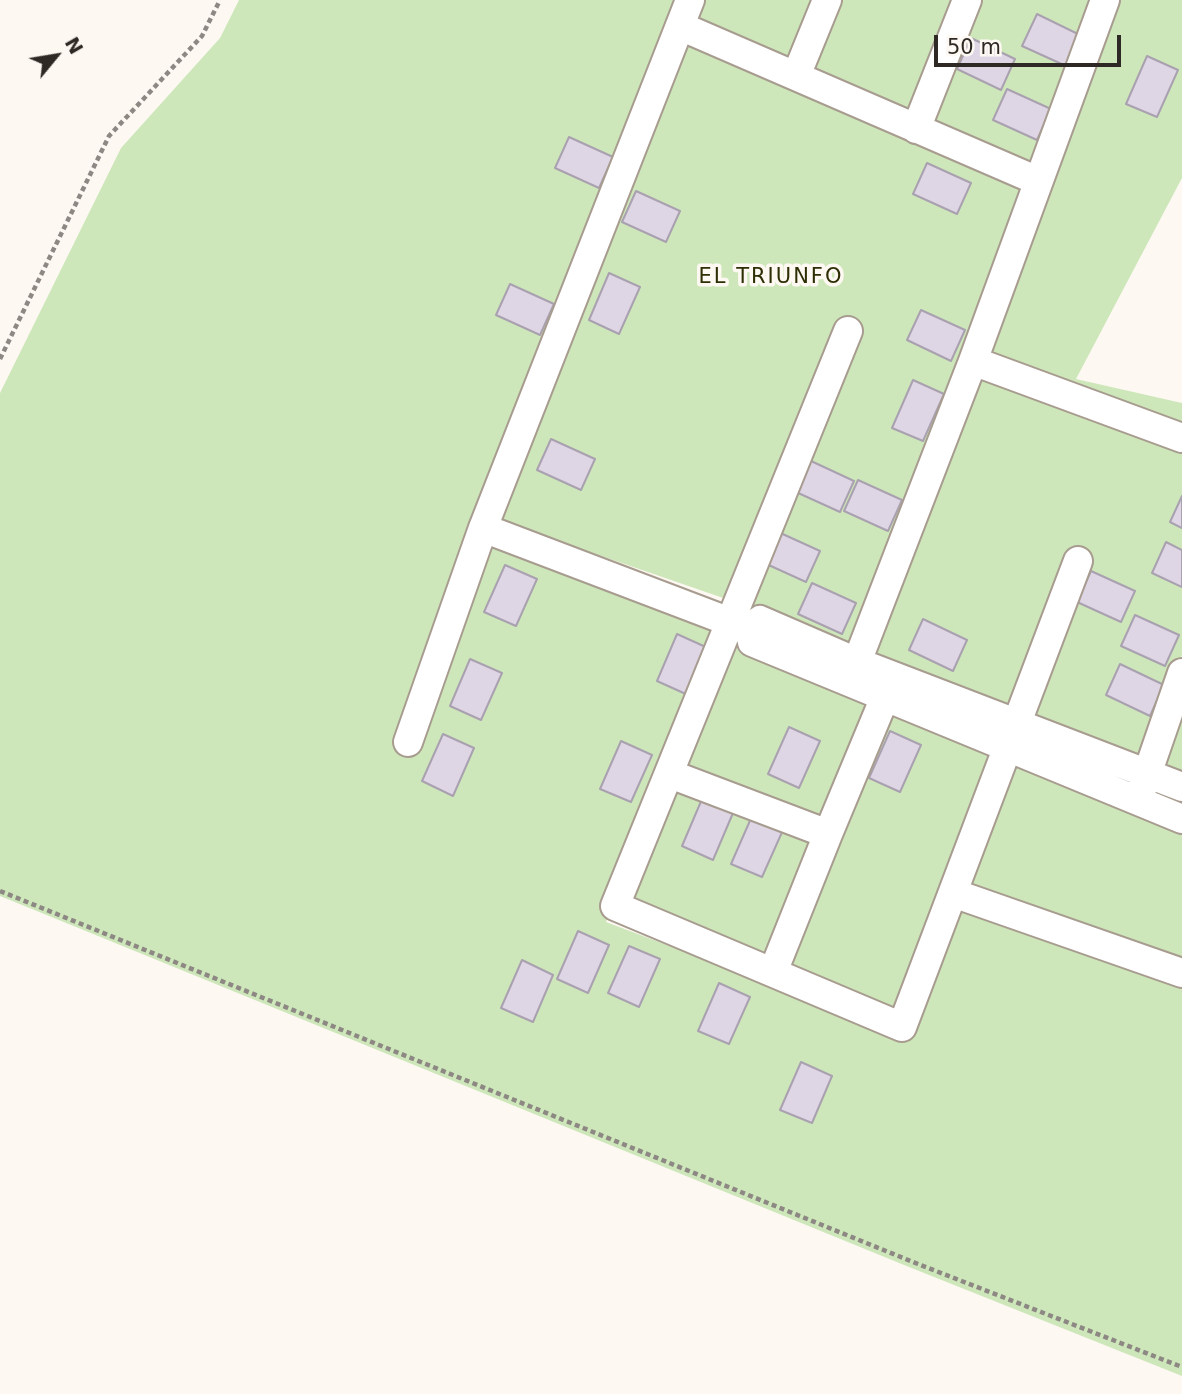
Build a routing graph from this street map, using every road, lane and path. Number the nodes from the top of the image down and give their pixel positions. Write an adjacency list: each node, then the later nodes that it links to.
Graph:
1 (220, 0): 10 (path)
2 (827, 0): 6 (street)
3 (967, 0): 7 (street)
4 (1105, 0): 8 (street)
5 (685, 13): 6 (street); 13 (street)
6 (796, 76): 7 (street)
7 (916, 128): 8 (street)
8 (1038, 181): 11 (street)
9 (848, 331): 15 (street)
10 (0, 359)
11 (973, 361): 12 (street); 16 (street)
12 (1182, 438)
13 (484, 528): 15 (street); 20 (street)
14 (1078, 561): 19 (street)
15 (739, 626): 16 (street); 18 (street); 22 (street)
16 (858, 662): 18 (street)
17 (1182, 673): 21 (street)
18 (890, 686): 19 (street); 26 (street)
19 (1012, 735): 21 (street); 24 (street); 28 (street)
20 (408, 742)
21 (1147, 773): 23 (street); 24 (street)
22 (670, 774): 26 (street); 29 (street)
23 (1182, 787)
24 (1138, 801): 25 (street)
25 (1182, 819)
26 (828, 834): 29 (street)
27 (0, 891): 31 (path)
28 (953, 893): 29 (street); 30 (street)
29 (772, 972)
30 (1182, 973)
31 (1182, 1367)

